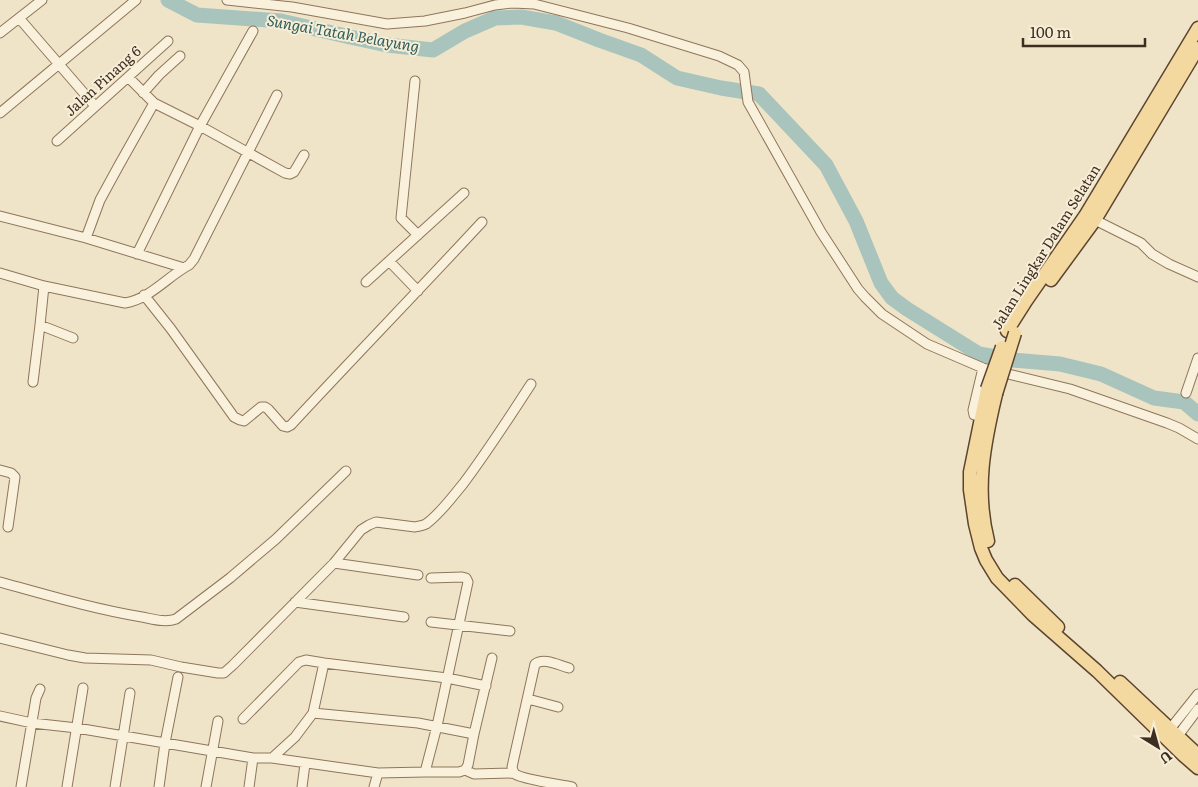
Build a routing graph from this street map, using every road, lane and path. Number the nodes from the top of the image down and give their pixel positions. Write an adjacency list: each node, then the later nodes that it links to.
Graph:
1 (42, 0): 4 (street)
2 (136, 0): 11 (street)
3 (227, 0): 43 (street)
4 (19, 18): 7 (street); 11 (street)
5 (1198, 28): 40 (main road, Jalan Lingkar Dalam Selatan)
6 (253, 31): 20 (street)
7 (0, 33)
8 (168, 42): 13 (street, Jalan Pinang 6)
9 (1198, 48): 12 (main road, Jalan Lingkar Dalam Selatan)
10 (180, 56): 15 (street)
11 (59, 63): 18 (street); 19 (street)
12 (1194, 64): 26 (main road, Jalan Lingkar Dalam Selatan)
13 (128, 77): 15 (street); 18 (street, Jalan Pinang 6)
14 (415, 82): 28 (street)
15 (143, 93): 17 (street)
16 (277, 95): 22 (street)
17 (154, 103): 20 (street); 29 (street)
18 (95, 106): 21 (street, Jalan Pinang 6)
19 (0, 113)
20 (200, 126): 22 (street); 30 (street)
21 (57, 141)
22 (248, 152): 23 (street); 32 (street)
23 (304, 155)
24 (464, 193): 28 (street)
25 (0, 216): 29 (street)
26 (1095, 220): 34 (street); 40 (main road, Jalan Lingkar Dalam Selatan)
27 (482, 222): 37 (street)
28 (418, 235): 31 (street)
29 (86, 238): 30 (street)
30 (137, 254): 32 (street)
31 (390, 260): 35 (street); 37 (street)
32 (184, 268): 38 (street)
33 (0, 273): 36 (street)
34 (1198, 277)
35 (366, 282)
36 (44, 286): 38 (street); 39 (street)
37 (418, 291): 38 (street)
38 (144, 295)
39 (40, 325): 41 (street); 44 (street)
40 (1011, 332): 47 (main road, Jalan Lingkar Dalam Selatan, bridge)
41 (73, 338)
42 (1198, 358): 46 (street)
43 (983, 368): 47 (street); 48 (street)
44 (33, 382)
45 (531, 384): 52 (street)
46 (1186, 393)
47 (986, 418): 84 (main road, Jalan Lingkar Dalam Selatan)
48 (1198, 439)
49 (0, 470): 51 (street)
50 (346, 471): 55 (street)
51 (8, 527)
52 (334, 563): 53 (street); 56 (street)
53 (418, 575)
54 (431, 578): 59 (street)
55 (0, 582)
56 (295, 602): 57 (street); 61 (street)
57 (404, 617)
58 (430, 622): 59 (street)
59 (459, 625): 60 (street); 66 (street)
60 (510, 631)
61 (0, 638)
62 (492, 658): 67 (street)
63 (324, 663): 66 (street); 75 (street); 77 (street)
64 (569, 668): 72 (street)
65 (178, 677): 85 (street)
66 (447, 678): 67 (street); 80 (street)
67 (486, 686): 82 (street)
68 (83, 688): 81 (street)
69 (40, 689): 79 (street)
70 (130, 693): 83 (street)
71 (1198, 694): 84 (street)
72 (528, 699): 73 (street); 95 (street)
73 (558, 706)
74 (1198, 709): 84 (street)
75 (313, 713): 80 (street); 89 (street)
76 (0, 716): 79 (street)
77 (244, 719)
78 (218, 721): 86 (street)
79 (32, 723): 81 (street); 97 (street)
80 (437, 726): 82 (street); 93 (street)
81 (77, 728): 83 (street); 98 (street)
82 (474, 734): 92 (street)
83 (123, 735): 85 (street); 99 (street)
84 (1173, 736): 87 (main road, Jalan Lingkar Dalam Selatan); 91 (main road, Jalan Lingkar Dalam Selatan)
85 (165, 743): 86 (street); 100 (street)
86 (212, 751): 88 (street); 101 (street)
87 (1198, 755)
88 (253, 758): 89 (street); 102 (street)
89 (272, 758): 90 (street)
90 (305, 764): 94 (street); 103 (street)
91 (1198, 768)
92 (465, 770): 93 (street); 95 (street)
93 (425, 772): 94 (street)
94 (378, 773): 104 (street)
95 (513, 773): 96 (street)
96 (525, 783): 105 (street)
97 (21, 787)
98 (67, 787)
99 (114, 787)
100 (159, 787)
101 (206, 787)
102 (249, 787)
103 (302, 787)
104 (374, 787)
105 (570, 787)

